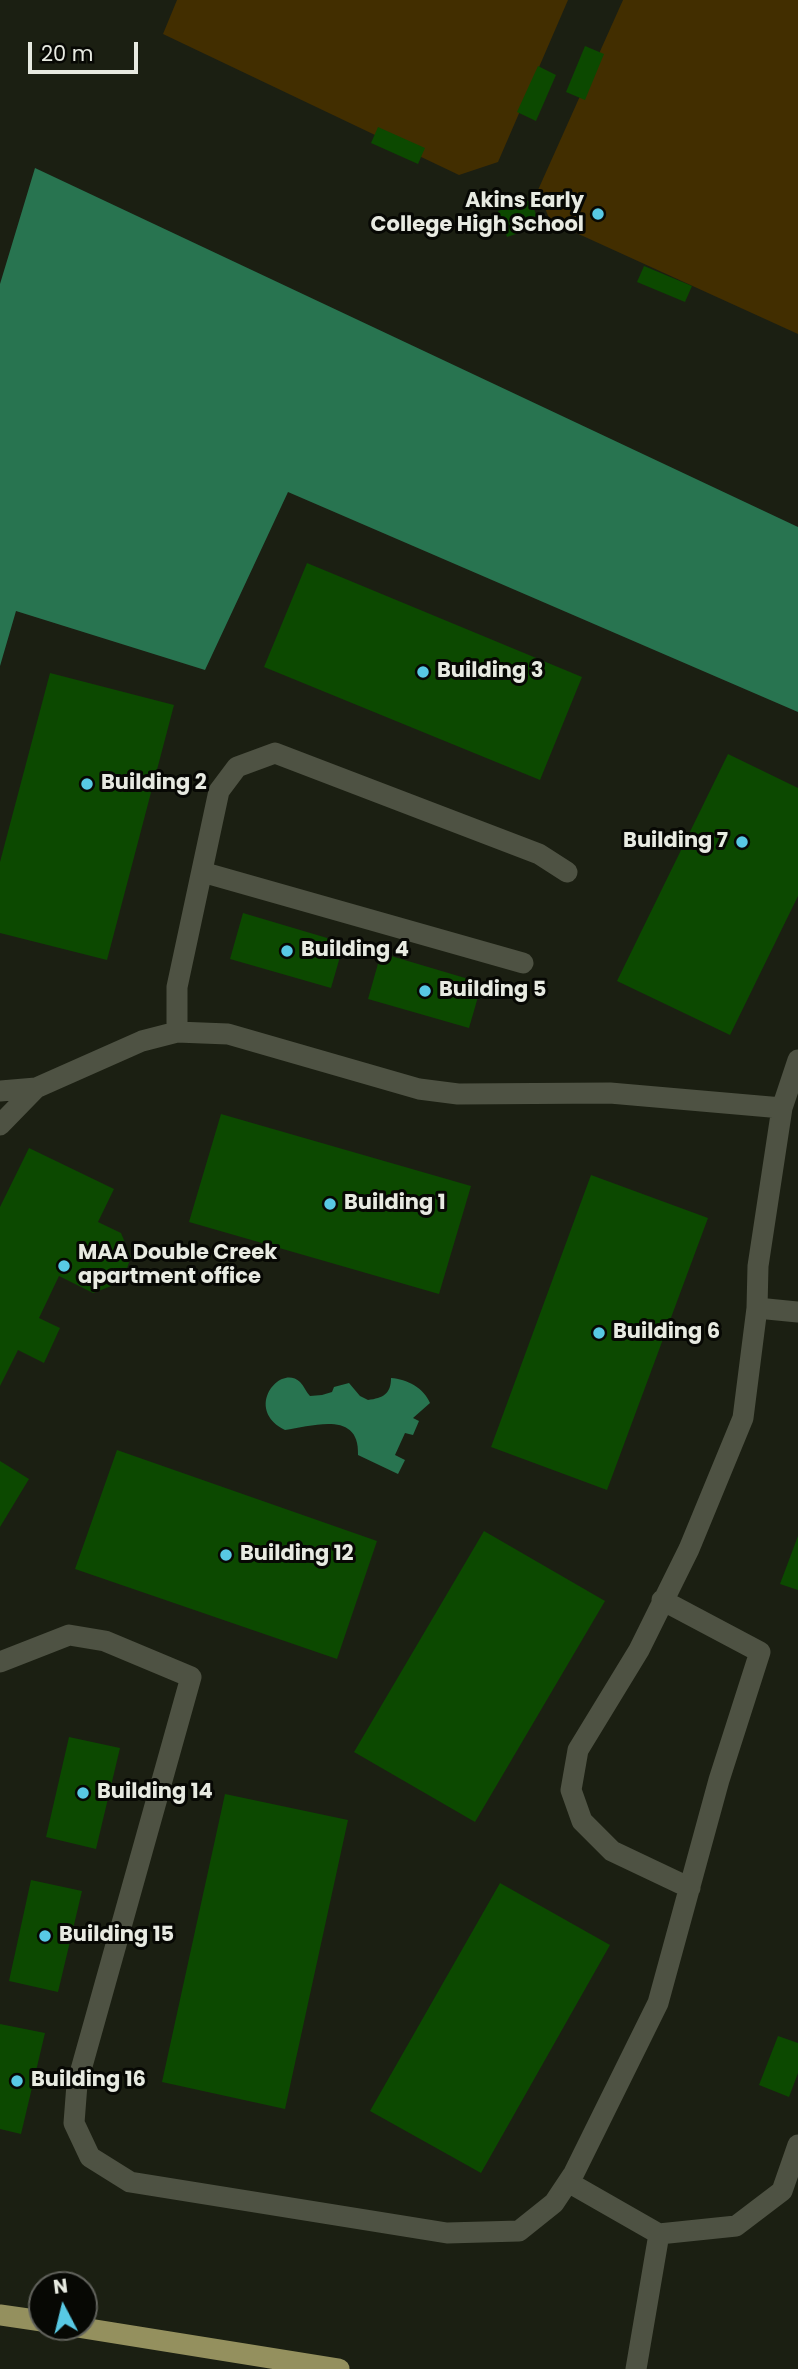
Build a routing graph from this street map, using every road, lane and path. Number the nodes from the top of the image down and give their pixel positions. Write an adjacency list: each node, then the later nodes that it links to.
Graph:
1 (202, 872): 2 (lane); 3 (lane); 4 (lane)
2 (567, 873)
3 (523, 963)
4 (177, 1032): 6 (lane); 8 (lane)
5 (798, 1060): 8 (lane)
6 (36, 1088): 7 (lane); 9 (lane)
7 (0, 1091)
8 (782, 1108): 10 (lane)
9 (0, 1125)
10 (757, 1308): 11 (lane); 12 (lane)
11 (798, 1312)
12 (662, 1600): 14 (lane); 14 (lane)
13 (0, 1662): 16 (lane)
14 (690, 1888): 16 (lane)
15 (798, 2145): 17 (lane)
16 (568, 2182): 17 (lane)
17 (659, 2234): 23 (lane)
18 (0, 2315): 19 (main road)
19 (28, 2319)
20 (98, 2331): 21 (main road)
21 (300, 2366): 22 (main road)
22 (339, 2369)
23 (636, 2369)

